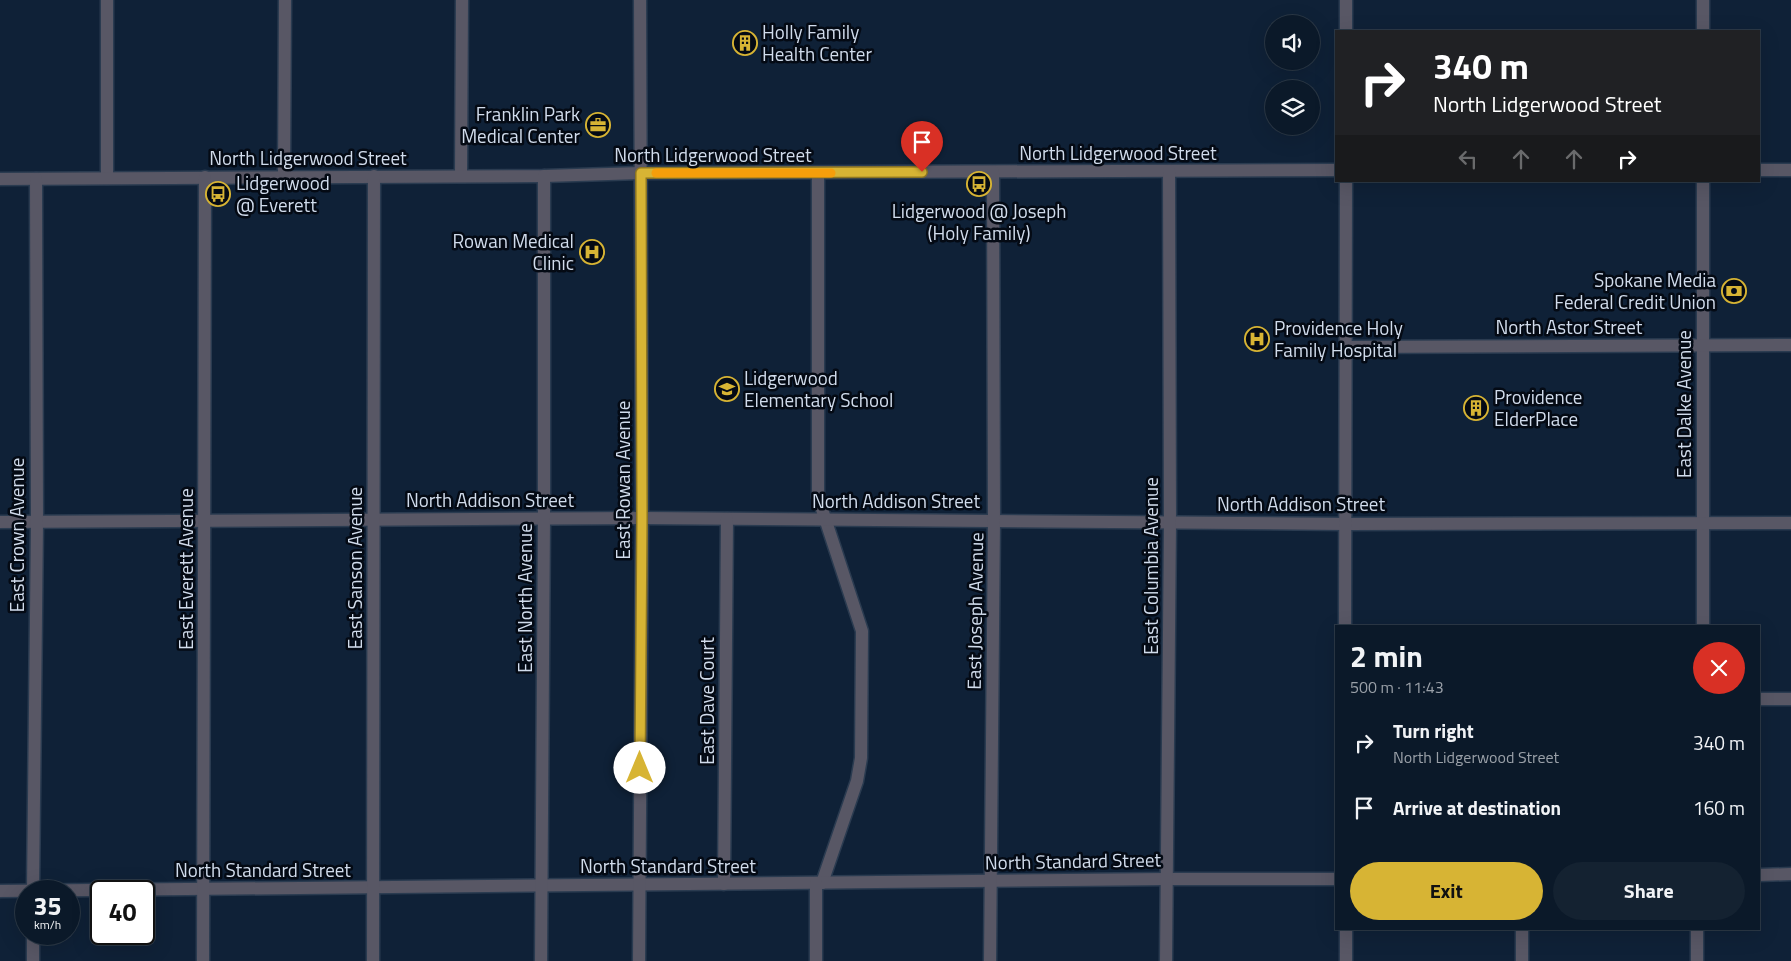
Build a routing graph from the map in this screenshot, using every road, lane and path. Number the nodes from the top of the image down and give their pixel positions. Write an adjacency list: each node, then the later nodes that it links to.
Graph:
1 (107, 0): 21 (street)
2 (285, 0): 20 (street)
3 (462, 0): 16 (street)
4 (640, 0): 14 (street, East Rowan Avenue)
5 (1346, 0): 7 (street)
6 (1703, 0): 8 (street)
7 (1346, 30)
8 (1703, 30)
9 (1335, 170): 12 (street, North Lidgerwood Street)
10 (1760, 170): 11 (street)
11 (1791, 170)
12 (1169, 171): 13 (street, North Lidgerwood Street); 38 (street, East Columbia Avenue)
13 (993, 172): 15 (street, North Lidgerwood Street); 35 (street, East Joseph Avenue)
14 (641, 173): 15 (street, North Lidgerwood Street); 18 (street, North Lidgerwood Street); 30 (street, East Rowan Avenue)
15 (818, 173): 32 (street)
16 (461, 175): 17 (street, North Lidgerwood Street); 18 (street, North Lidgerwood Street)
17 (374, 176): 20 (street, North Lidgerwood Street); 34 (street, East Sanson Avenue)
18 (544, 176): 29 (street, East North Avenue)
19 (205, 177): 20 (street, North Lidgerwood Street); 21 (street, North Lidgerwood Street); 33 (street, East Everett Avenue)
20 (284, 177)
21 (107, 178): 23 (street, North Lidgerwood Street)
22 (0, 179): 23 (street, North Lidgerwood Street)
23 (36, 179): 37 (street, East Crown Avenue)
24 (1346, 182): 28 (street)
25 (1703, 182): 26 (street, East Dalke Avenue)
26 (1703, 345): 27 (street, North Astor Street); 28 (street, North Astor Street); 41 (street, East Dalke Avenue)
27 (1791, 345)
28 (1346, 347): 40 (street)
29 (544, 518): 30 (street, North Addison Street); 34 (street, North Addison Street); 55 (street, East North Avenue)
30 (642, 518): 31 (street, North Addison Street); 53 (street, East Rowan Avenue)
31 (727, 519): 32 (street, North Addison Street); 54 (street, East Dave Court)
32 (825, 519): 35 (street, North Addison Street); 52 (street)
33 (205, 520): 34 (street, North Addison Street); 37 (street, North Addison Street); 57 (street, East Everett Avenue)
34 (374, 520): 56 (street, East Sanson Avenue)
35 (994, 520): 38 (street, North Addison Street); 51 (street, East Joseph Avenue)
36 (0, 522): 37 (street, North Addison Street)
37 (37, 522): 50 (street, East Crown Avenue)
38 (1170, 522): 40 (street, North Addison Street); 48 (street, East Columbia Avenue)
39 (1791, 523): 41 (street, North Addison Street)
40 (1346, 524): 41 (street, North Addison Street); 42 (street)
41 (1703, 524): 43 (street, East Dalke Avenue)
42 (1345, 625)
43 (1703, 625)
44 (1760, 699): 45 (street)
45 (1791, 699)
46 (1791, 874): 47 (street)
47 (1760, 875)
48 (1166, 879): 49 (street, North Standard Street); 51 (street, North Standard Street); 72 (street, East Columbia Avenue)
49 (1335, 879)
50 (33, 880)
51 (991, 881): 52 (street, North Standard Street); 71 (street, East Joseph Avenue)
52 (819, 883): 54 (street, North Standard Street); 70 (street)
53 (639, 884): 54 (street, North Standard Street); 55 (street, North Standard Street); 69 (street, East Rowan Avenue)
54 (724, 884)
55 (541, 885): 56 (street, North Standard Street); 68 (street, East North Avenue)
56 (373, 888): 57 (street, North Standard Street); 67 (street, East Sanson Avenue)
57 (204, 889): 60 (street, North Standard Street); 66 (street, East Everett Avenue)
58 (0, 890): 59 (street, North Standard Street)
59 (15, 890)
60 (80, 890)
61 (1346, 930): 73 (street)
62 (1522, 930): 74 (street)
63 (1697, 930): 75 (street)
64 (33, 945): 65 (street)
65 (33, 961)
66 (203, 961)
67 (372, 961)
68 (541, 961)
69 (639, 961)
70 (816, 961)
71 (990, 961)
72 (1166, 961)
73 (1346, 961)
74 (1522, 961)
75 (1697, 961)

